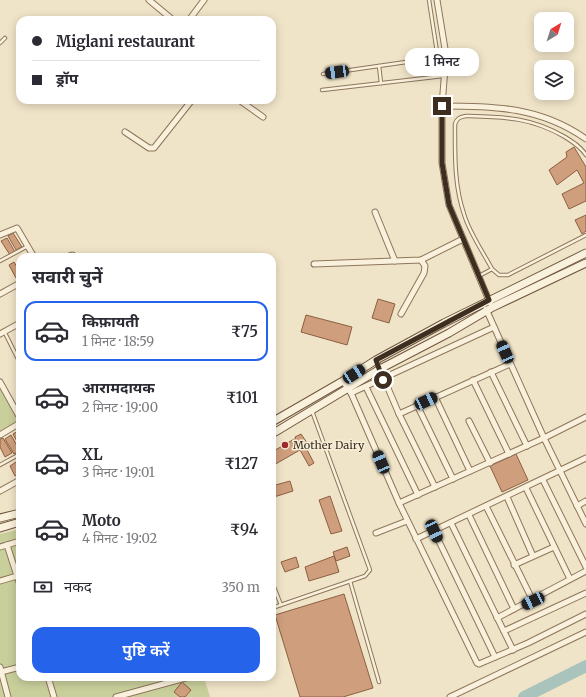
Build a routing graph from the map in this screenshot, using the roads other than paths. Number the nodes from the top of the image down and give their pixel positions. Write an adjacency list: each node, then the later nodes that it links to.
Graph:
1 (149, 0): 5 (street)
2 (204, 0): 6 (street)
3 (429, 0): 9 (lane)
4 (437, 0): 11 (street)
5 (168, 16)
6 (192, 16)
7 (5, 38): 8 (lane)
8 (0, 43)
9 (379, 66): 10 (lane); 12 (lane)
10 (324, 74)
11 (443, 76): 12 (lane); 16 (street)
12 (381, 83): 13 (lane)
13 (322, 90)
14 (189, 104): 18 (street)
15 (245, 104): 17 (street)
16 (442, 106): 19 (street); 24 (street)
17 (263, 117)
18 (125, 132)
19 (586, 139)
20 (586, 155): 33 (lane)
21 (375, 212): 30 (street)
22 (0, 235): 25 (street)
23 (586, 235): 33 (lane)
24 (463, 239): 28 (street); 34 (street)
25 (28, 246): 26 (street); 29 (lane)
26 (32, 253)
27 (586, 253): 37 (street)
28 (421, 260): 30 (street); 39 (street)
29 (0, 261)
30 (395, 261): 32 (street)
31 (586, 263): 38 (street)
32 (314, 264)
33 (492, 269): 34 (lane)
34 (479, 277): 37 (street)
35 (16, 285): 36 (street)
36 (0, 294)
37 (486, 302): 38 (street); 44 (street)
38 (490, 309): 41 (street); 46 (street)
39 (401, 314)
40 (16, 325): 42 (street)
41 (494, 327): 45 (street); 48 (street)
42 (2, 332): 43 (lane)
43 (16, 355)
44 (376, 360): 46 (street); 50 (street)
45 (510, 364): 47 (street); 65 (street)
46 (380, 369): 48 (street); 53 (street)
47 (491, 372): 49 (street); 66 (street)
48 (383, 380): 52 (street); 58 (street)
49 (473, 380): 54 (street); 67 (street)
50 (343, 381): 53 (street); 60 (street)
51 (0, 382): 56 (street)
52 (366, 387): 53 (street); 80 (street)
53 (350, 391): 57 (street); 83 (street)
54 (434, 397): 55 (street); 72 (street)
55 (417, 405): 58 (street); 74 (street)
56 (16, 411)
57 (312, 411): 63 (street); 109 (lane)
58 (399, 414): 77 (street)
59 (586, 417): 65 (street)
60 (276, 420)
61 (469, 420): 70 (street)
62 (16, 426): 64 (street)
63 (276, 432)
64 (0, 435)
65 (544, 438): 66 (street); 73 (street)
66 (527, 446): 67 (street)
67 (509, 454): 70 (street)
68 (16, 456): 71 (lane)
69 (586, 458): 73 (street)
70 (490, 463): 72 (street)
71 (0, 466)
72 (470, 471): 74 (street)
73 (560, 472): 75 (street); 85 (street)
74 (453, 479): 77 (street)
75 (543, 480): 78 (street); 103 (street)
76 (16, 482): 79 (street)
77 (435, 487): 80 (street)
78 (526, 488): 81 (street); 99 (street)
79 (0, 491)
80 (418, 494): 83 (street)
81 (507, 497): 84 (street); 101 (street)
82 (586, 501): 85 (street)
83 (399, 503): 89 (street)
84 (486, 506): 87 (street); 102 (street)
85 (577, 506): 92 (street)
86 (16, 514): 88 (street)
87 (469, 514): 91 (street); 115 (street)
88 (0, 518)
89 (408, 521): 95 (street); 96 (street)
90 (16, 523): 93 (street)
91 (451, 523): 94 (street); 117 (street)
92 (586, 524)
93 (0, 528)
94 (434, 531): 96 (street); 121 (street)
95 (376, 533)
96 (416, 539): 121 (street)
97 (16, 542): 98 (street)
98 (7, 545): 100 (street); 105 (street)
99 (554, 546): 101 (street); 107 (street)
100 (0, 547)
101 (533, 556): 102 (street)
102 (514, 565): 112 (street)
103 (586, 567)
104 (586, 571): 107 (street)
105 (16, 573)
106 (16, 576): 108 (street)
107 (570, 579): 112 (street)
108 (0, 581)
109 (350, 581): 113 (lane); 126 (lane)
110 (276, 592): 113 (lane)
111 (586, 593): 118 (street)
112 (533, 601): 115 (street)
113 (281, 605): 114 (lane)
114 (276, 607)
115 (514, 609): 117 (street)
116 (586, 614): 120 (street)
117 (497, 618): 118 (street)
118 (504, 631): 120 (street)
119 (586, 632): 130 (street)
120 (513, 650): 121 (street)
121 (495, 658)
122 (16, 668): 123 (street)
123 (1, 670): 127 (street)
124 (49, 681): 128 (street)
125 (174, 681): 129 (street)
126 (379, 682)
127 (8, 697)
128 (54, 697)
129 (116, 697)
130 (450, 697)

